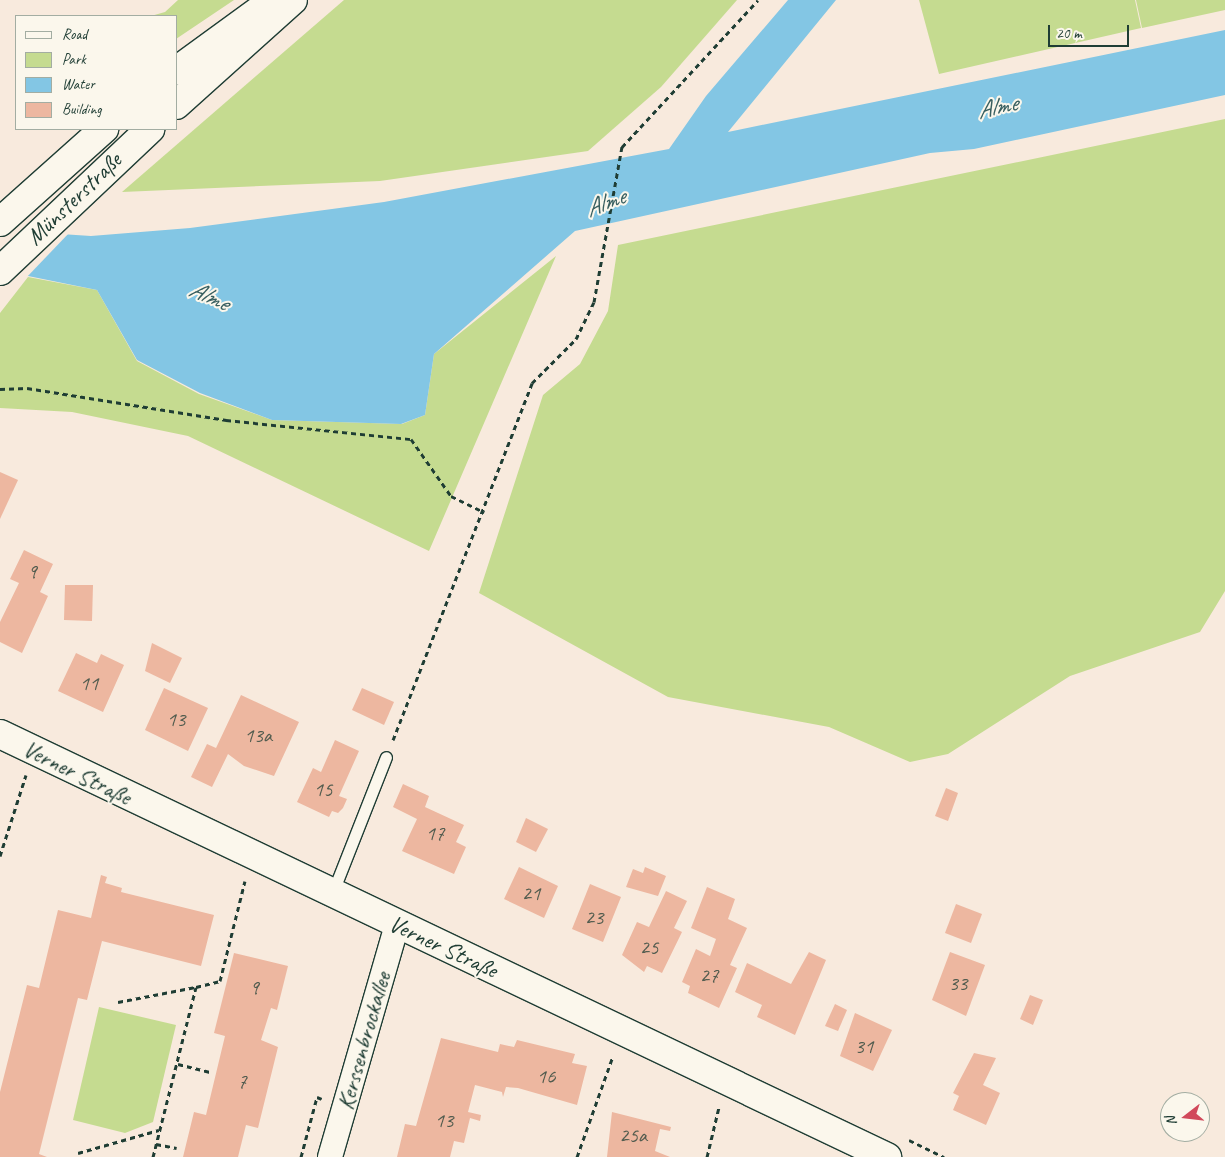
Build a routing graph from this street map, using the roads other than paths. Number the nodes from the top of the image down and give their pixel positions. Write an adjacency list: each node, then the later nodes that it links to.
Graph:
1 (275, 0): 3 (main road)
2 (293, 0): 4 (main road)
3 (178, 70)
4 (180, 102)
5 (103, 130): 7 (main road, Münsterstraße)
6 (149, 130): 8 (main road, Münsterstraße)
7 (0, 222)
8 (0, 271)
9 (0, 734): 11 (main road, Verner Straße)
10 (386, 757): 11 (lane)
11 (332, 894): 12 (main road, Verner Straße)
12 (397, 925): 13 (street, Kerssenbrockallee); 14 (main road, Verner Straße)
13 (330, 1157)
14 (888, 1157)

